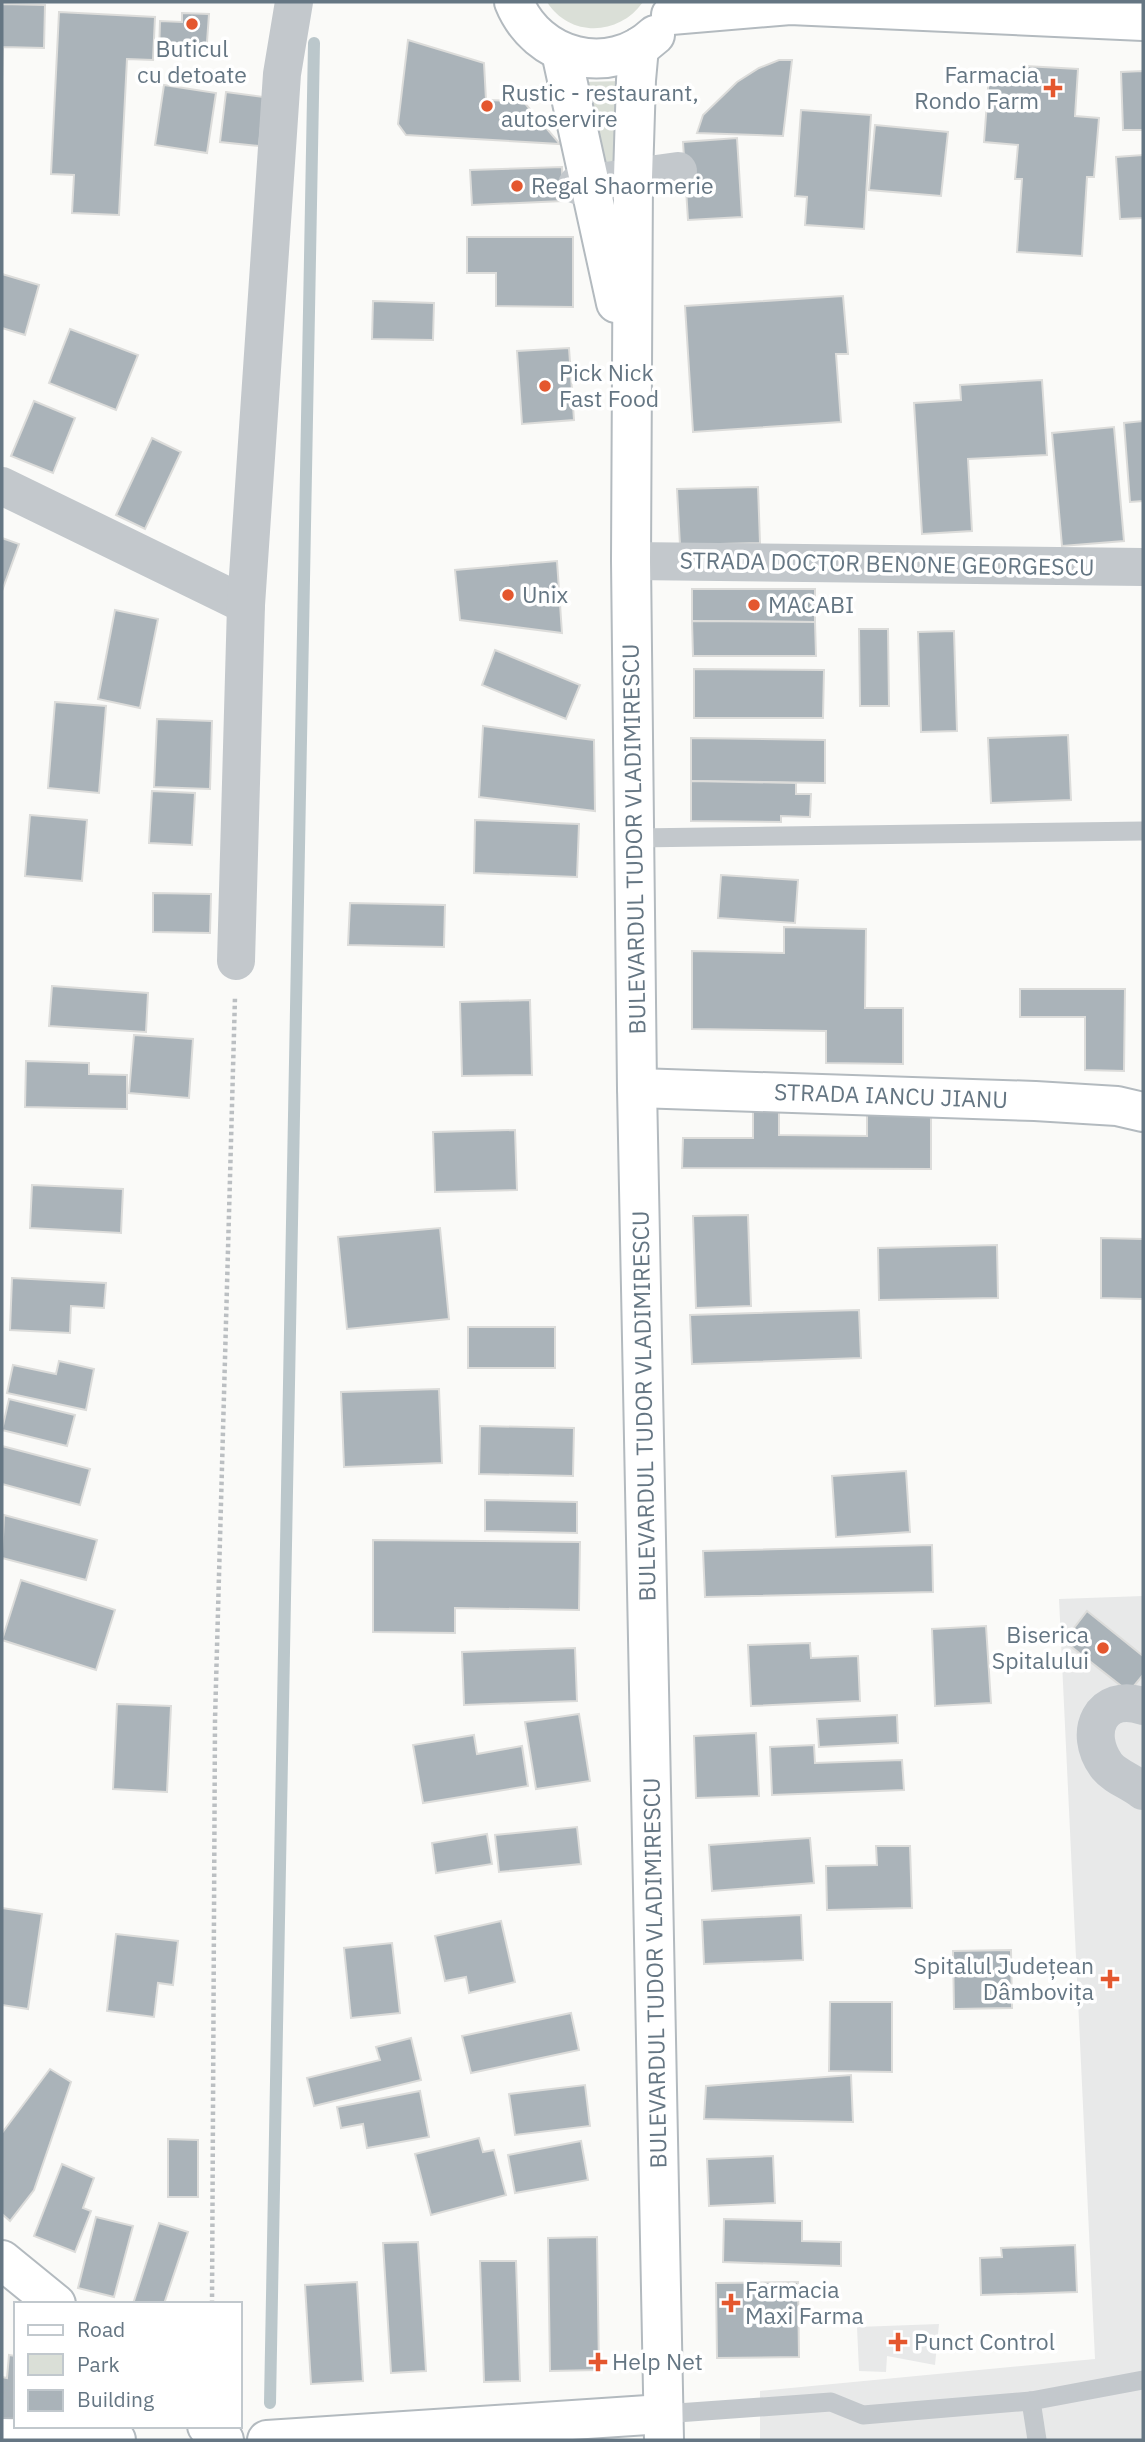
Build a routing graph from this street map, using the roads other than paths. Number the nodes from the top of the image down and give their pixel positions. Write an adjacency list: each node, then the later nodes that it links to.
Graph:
1 (294, 2): 15 (street)
2 (514, 2): 7 (main road)
3 (759, 4): 4 (main road); 5 (main road)
4 (674, 8): 6 (main road)
5 (1143, 21)
6 (639, 47): 7 (main road); 9 (main road, BULEVARDUL TUDOR VLADIMIRESCU)
7 (561, 52): 10 (main road, BULEVARDUL TUDOR VLADIMIRESCU)
8 (678, 171): 9 (street)
9 (633, 177): 10 (street); 11 (main road, BULEVARDUL TUDOR VLADIMIRESCU)
10 (584, 184): 11 (main road, BULEVARDUL TUDOR VLADIMIRESCU)
11 (631, 371): 13 (main road, BULEVARDUL TUDOR VLADIMIRESCU)
12 (2, 486): 15 (street)
13 (631, 561): 14 (street, STRADA DOCTOR BENONE GEORGESCU); 17 (main road, BULEVARDUL TUDOR VLADIMIRESCU)
14 (1143, 567)
15 (246, 605): 18 (street)
16 (1143, 831): 17 (lane)
17 (634, 838): 19 (main road, BULEVARDUL TUDOR VLADIMIRESCU)
18 (236, 961)
19 (638, 1088): 20 (main road, STRADA IANCU JIANU); 27 (main road, BULEVARDUL TUDOR VLADIMIRESCU)
20 (1143, 1112)
21 (1143, 1706): 22 (street)
22 (1143, 1790)
23 (2, 2260): 24 (main road)
24 (54, 2302)
25 (1143, 2380): 26 (lane)
26 (1031, 2401): 27 (lane); 33 (lane)
27 (663, 2427): 32 (main road)
28 (209, 2428): 31 (main road)
29 (2, 2438): 30 (main road)
30 (116, 2440)
31 (224, 2440)
32 (267, 2440)
33 (1037, 2440)

